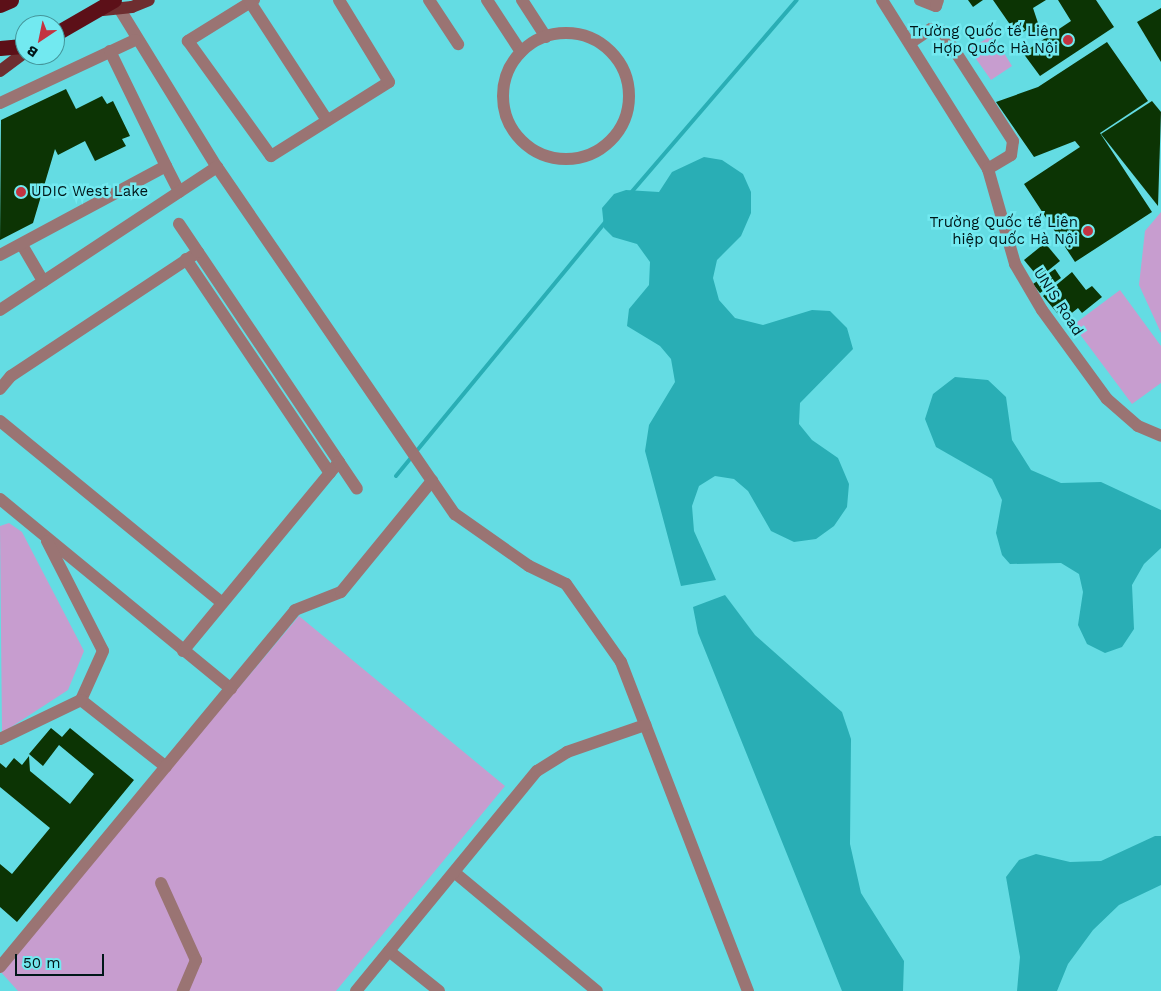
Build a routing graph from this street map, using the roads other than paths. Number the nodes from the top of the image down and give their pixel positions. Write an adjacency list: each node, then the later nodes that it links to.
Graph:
1 (11, 0): 11 (highway)
2 (149, 0): 12 (main road)
3 (339, 0): 25 (street)
4 (429, 0): 17 (street)
5 (487, 0): 21 (street)
6 (522, 0): 14 (street)
7 (882, 0): 16 (street, UNIS Road)
8 (920, 0): 9 (street)
9 (938, 0)
10 (252, 1): 25 (street); 25 (street)
11 (0, 5)
12 (112, 6): 13 (highway); 15 (street)
13 (65, 29)
14 (546, 37): 21 (street); 21 (street)
15 (135, 40): 20 (street); 27 (street)
16 (910, 43): 28 (street, UNIS Road); 28 (street)
17 (458, 44)
18 (15, 47): 19 (highway)
19 (0, 48)
20 (110, 51): 24 (street); 26 (street)
21 (521, 52)
22 (15, 60): 23 (main road)
23 (0, 71)
24 (0, 103)
25 (327, 120)
26 (166, 166): 29 (street); 31 (street)
27 (217, 167): 29 (street); 44 (street)
28 (988, 169): 41 (street, UNIS Road)
29 (179, 192): 35 (street)
30 (179, 224): 32 (street)
31 (22, 245): 33 (street); 35 (street)
32 (198, 252): 34 (street); 37 (street)
33 (0, 255)
34 (186, 260): 38 (street); 39 (street)
35 (43, 281): 36 (street)
36 (0, 310)
37 (272, 362): 38 (street); 42 (street)
38 (260, 370): 43 (street)
39 (0, 389)
40 (0, 421): 49 (street)
41 (1161, 436)
42 (339, 462): 43 (street); 45 (street)
43 (330, 473): 49 (street)
44 (432, 481): 51 (street); 53 (street)
45 (358, 489)
46 (0, 499): 47 (street)
47 (5, 509): 48 (street)
48 (45, 536): 50 (street); 52 (street)
49 (222, 603): 50 (street)
50 (183, 651): 51 (street)
51 (231, 689): 55 (street)
52 (81, 700): 54 (street); 55 (street)
53 (645, 725): 56 (street); 64 (street)
54 (0, 739)
55 (166, 767): 59 (street)
56 (454, 872): 58 (street); 63 (street)
57 (161, 883): 60 (street)
58 (389, 951): 61 (street); 62 (street)
59 (0, 967)
60 (183, 991)
61 (356, 991)
62 (439, 991)
63 (597, 991)
64 (748, 991)

